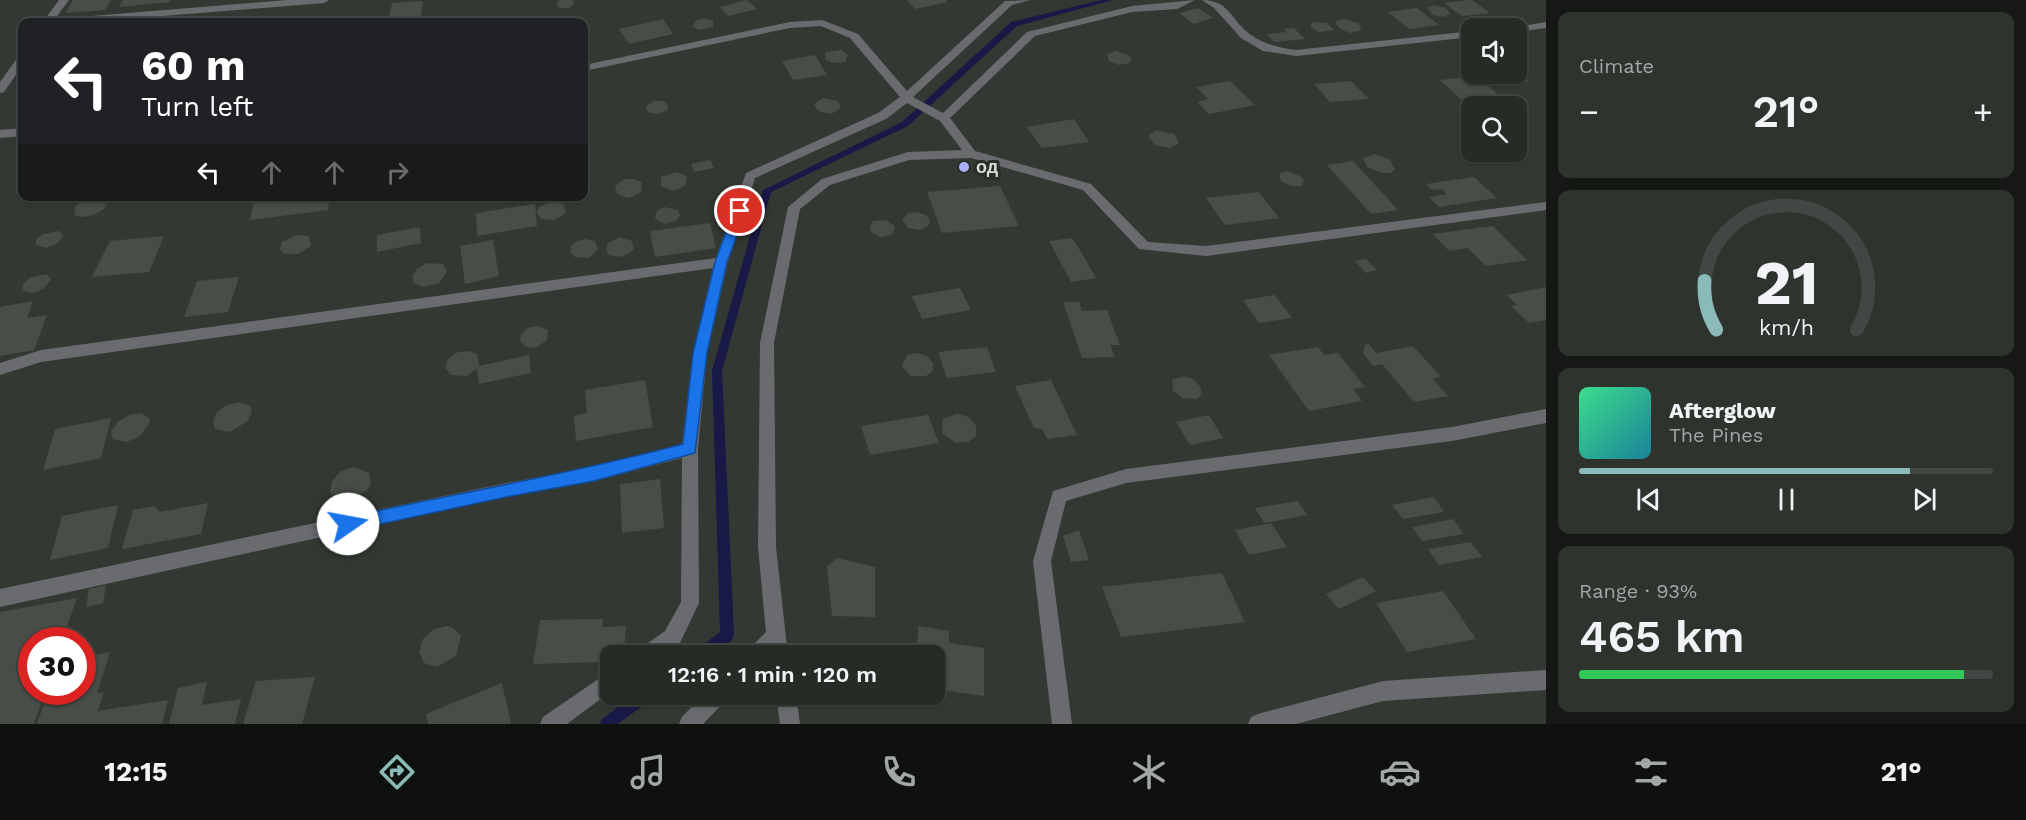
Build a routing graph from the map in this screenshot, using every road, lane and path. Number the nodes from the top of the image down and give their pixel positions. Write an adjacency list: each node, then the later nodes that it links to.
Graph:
1 (64, 0): 7 (street)
2 (324, 0): 8 (street)
3 (1025, 0): 6 (street)
4 (1190, 0): 16 (street)
5 (1207, 0): 11 (street)
6 (1008, 1): 15 (street)
7 (51, 18)
8 (105, 18)
9 (1546, 26): 10 (street)
10 (1527, 28)
11 (1461, 35)
12 (18, 64): 14 (street)
13 (588, 67): 15 (street)
14 (0, 90)
15 (909, 100): 16 (street); 21 (street)
16 (939, 116): 19 (street)
17 (18, 132): 18 (street)
18 (0, 134)
19 (971, 154): 20 (street); 26 (street)
20 (1546, 206)
21 (721, 262): 22 (street); 24 (street)
22 (0, 369)
23 (1546, 416): 37 (street)
24 (690, 449): 25 (street); 27 (street)
25 (0, 598)
26 (776, 635): 28 (street); 29 (street)
27 (662, 645)
28 (766, 645)
29 (777, 645)
30 (1546, 680): 38 (street)
31 (600, 688): 34 (street)
32 (707, 705): 35 (street)
33 (787, 705): 36 (street)
34 (550, 724)
35 (689, 724)
36 (790, 724)
37 (1062, 724)
38 (1258, 724)

